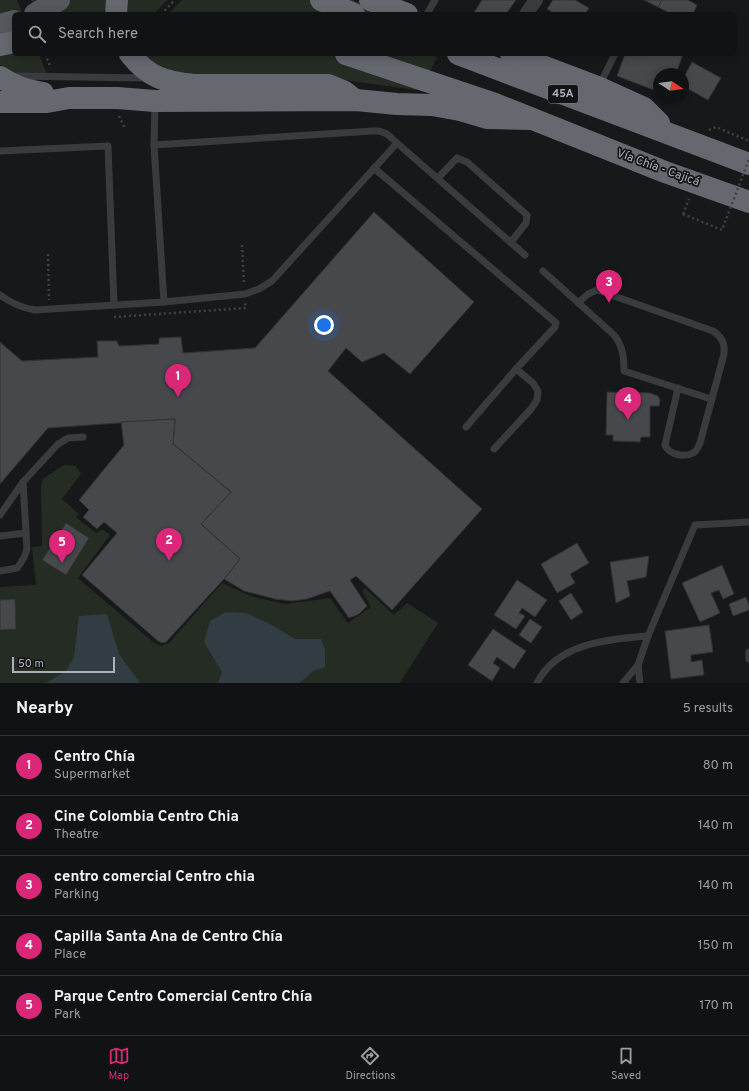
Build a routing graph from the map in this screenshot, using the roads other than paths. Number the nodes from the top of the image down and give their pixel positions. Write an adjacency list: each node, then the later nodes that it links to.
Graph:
1 (60, 0): 7 (main road)
2 (117, 0): 8 (highway)
3 (321, 0): 9 (highway)
4 (435, 0): 11 (lane)
5 (536, 0): 12 (street)
6 (375, 1): 10 (highway)
7 (39, 12)
8 (116, 12)
9 (349, 12)
10 (402, 12)
11 (428, 12)
12 (527, 12)
13 (12, 22): 14 (main road)
14 (0, 25)
15 (12, 42): 16 (highway)
16 (0, 45)
17 (132, 56): 23 (highway)
18 (352, 56): 29 (highway, Vía Chía - Cajicá)
19 (463, 56): 30 (highway, 45A)
20 (516, 56): 24 (highway)
21 (614, 56): 24 (lane)
22 (0, 77): 23 (lane); 25 (highway)
23 (174, 83): 26 (highway)
24 (600, 88): 30 (highway)
25 (69, 98): 27 (highway); 28 (highway)
26 (356, 100): 27 (highway); 29 (highway)
27 (155, 101): 32 (lane)
28 (0, 102)
29 (532, 119): 37 (highway, Vía Chía - Cajicá)
30 (668, 133): 34 (highway, 45A)
31 (397, 143): 32 (lane); 35 (lane); 36 (lane)
32 (154, 145): 42 (lane)
33 (0, 151): 44 (lane)
34 (749, 164)
35 (374, 168): 42 (lane); 45 (lane)
36 (438, 178): 38 (lane); 38 (lane)
37 (749, 202)
38 (511, 242): 39 (lane)
39 (525, 255)
40 (543, 271): 43 (lane)
41 (0, 295): 44 (lane)
42 (164, 302): 44 (lane)
43 (578, 303): 46 (lane); 47 (lane)
44 (114, 306)
45 (516, 369): 48 (lane); 50 (lane)
46 (678, 388): 47 (lane); 47 (lane)
47 (711, 399)
48 (466, 427)
49 (83, 437): 51 (lane)
50 (494, 449)
51 (23, 482): 52 (lane); 54 (lane)
52 (0, 515)
53 (749, 522): 57 (lane)
54 (26, 533): 55 (lane); 56 (lane)
55 (0, 536)
56 (0, 571)
57 (648, 636): 60 (lane); 61 (lane)
58 (749, 652): 59 (lane)
59 (749, 659)
60 (638, 665): 62 (lane); 63 (lane)
61 (537, 683)
62 (624, 683)
63 (640, 683)

